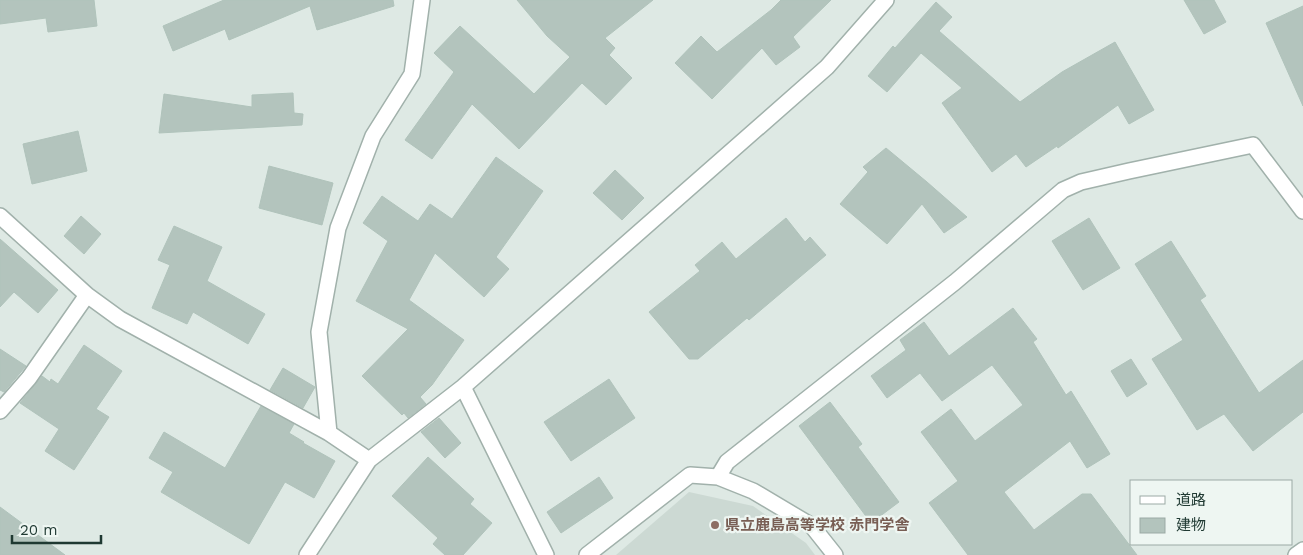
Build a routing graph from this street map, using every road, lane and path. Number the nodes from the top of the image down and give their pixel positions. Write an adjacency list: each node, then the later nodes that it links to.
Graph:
1 (422, 0): 8 (street)
2 (886, 0): 6 (street)
3 (1303, 211): 10 (street)
4 (0, 216): 5 (street)
5 (87, 294): 7 (street); 8 (street)
6 (463, 387): 9 (street); 13 (street)
7 (0, 411)
8 (329, 433): 9 (street)
9 (369, 460): 12 (street)
10 (718, 477): 14 (street); 15 (street)
11 (1303, 550): 16 (street)
12 (307, 555)
13 (546, 555)
14 (587, 555)
15 (834, 555)
16 (1296, 555)

